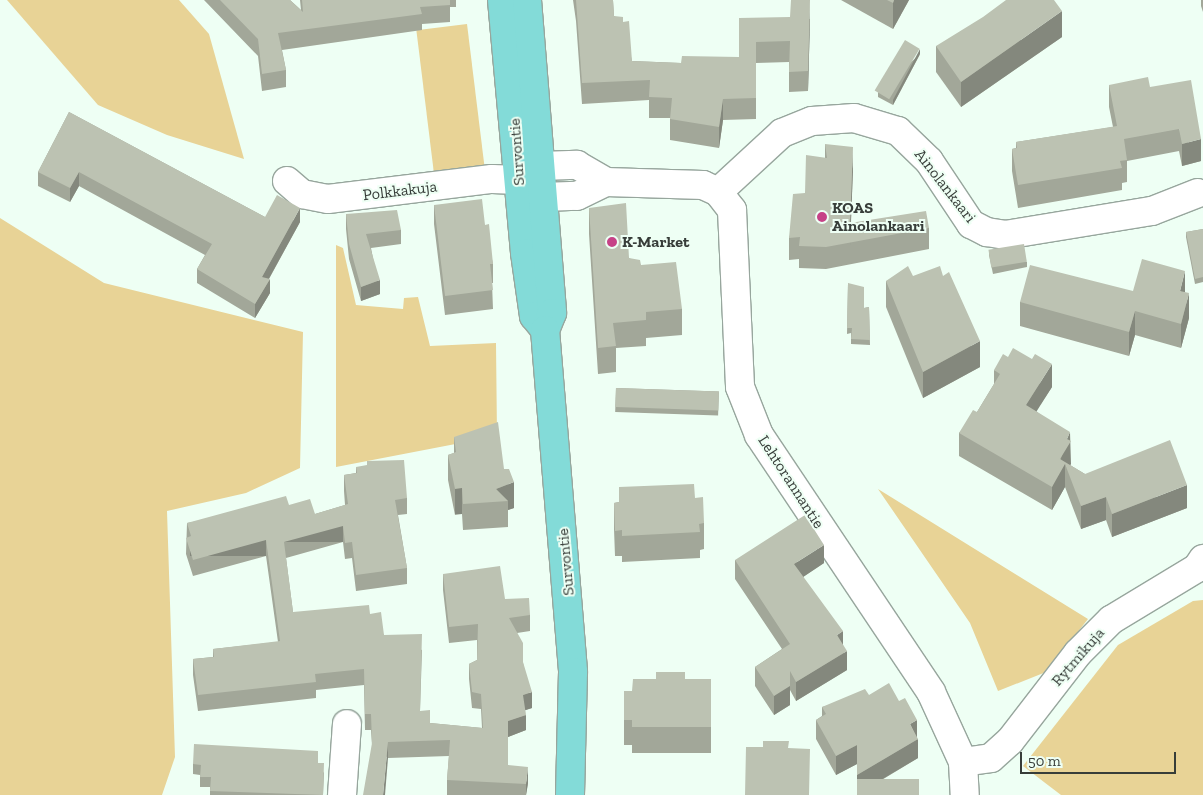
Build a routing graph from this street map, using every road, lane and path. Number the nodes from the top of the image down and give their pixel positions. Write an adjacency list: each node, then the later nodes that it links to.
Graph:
1 (502, 0): 3 (main road, Survontie)
2 (527, 0): 3 (main road, Survontie)
3 (530, 173): 4 (street, Polkkakuja); 5 (street); 8 (street); 9 (main road, Survontie)
4 (287, 180)
5 (606, 182): 6 (street); 8 (street)
6 (718, 192): 7 (street, Ainolankaari); 12 (street, Lehtorannantie)
7 (1198, 193)
8 (543, 197): 9 (main road, Survontie)
9 (545, 330): 14 (main road, Survontie)
10 (1203, 558): 12 (street, Rytmikuja)
11 (347, 724): 13 (street)
12 (963, 762): 15 (street, Lehtorannantie)
13 (342, 795)
14 (570, 795)
15 (965, 795)

